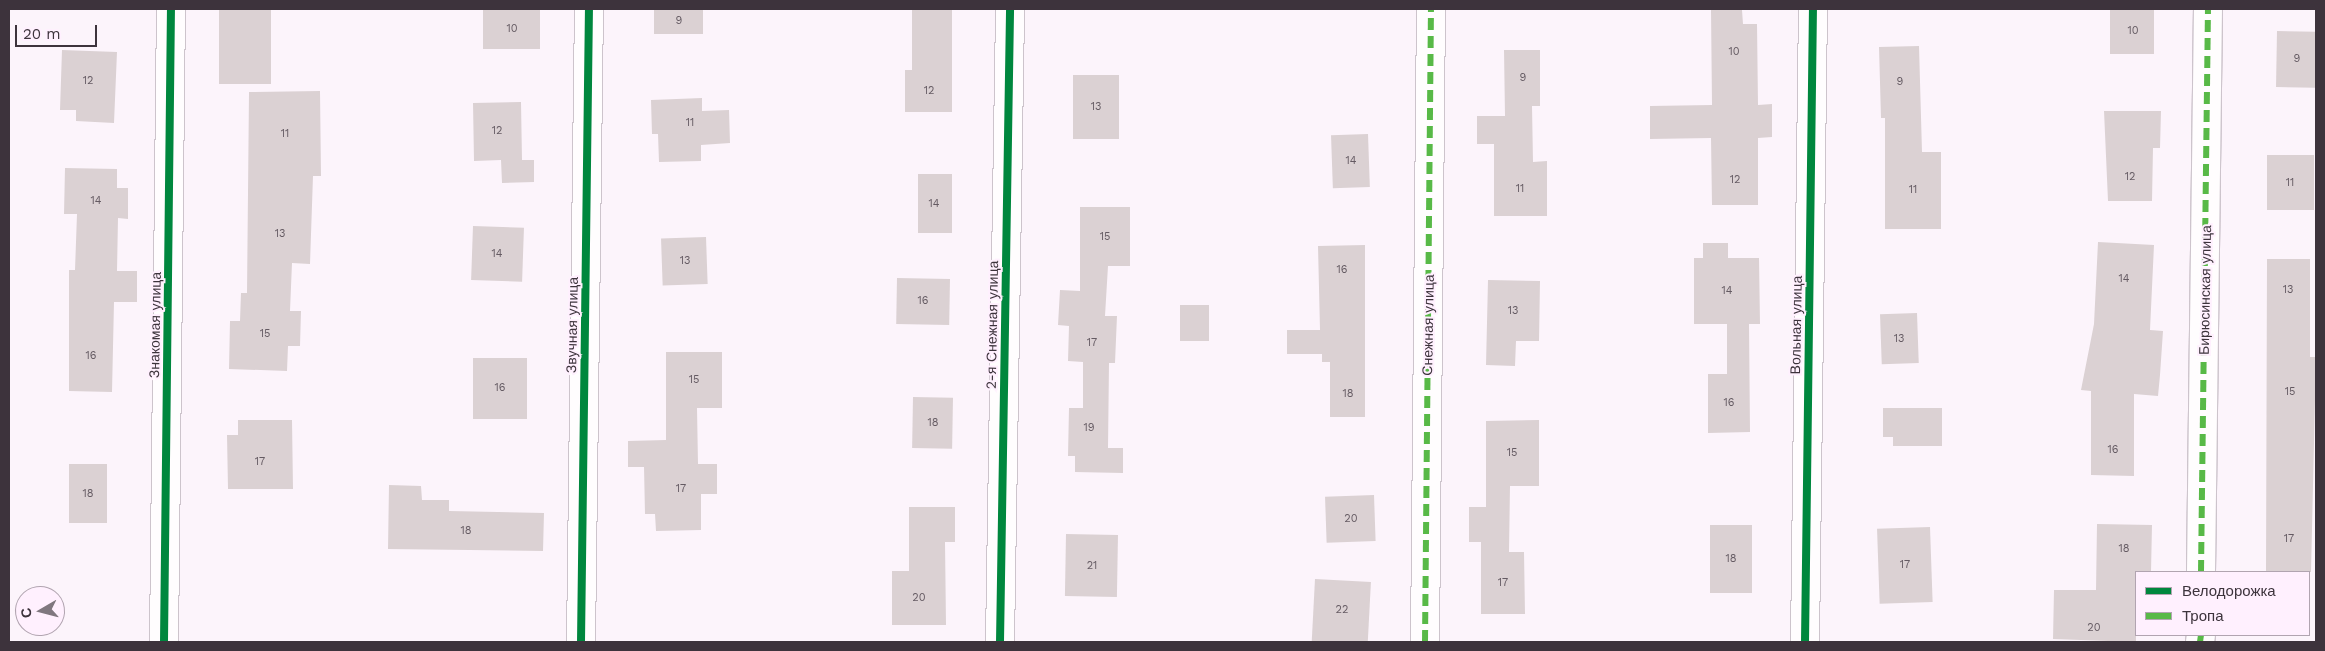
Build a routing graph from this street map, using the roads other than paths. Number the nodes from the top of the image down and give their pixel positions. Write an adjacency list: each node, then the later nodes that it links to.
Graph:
1 (171, 9): 8 (street, Знакомая улица)
2 (589, 9): 9 (street, Звучная улица)
3 (1010, 9): 10 (street, 2-я Снежная улица)
4 (1431, 9): 11 (street, Снежная улица)
5 (1813, 9): 12 (street, Вольная улица)
6 (2208, 9): 7 (street, Бирюсинская улица)
7 (2201, 571)
8 (164, 642)
9 (581, 642)
10 (1000, 642)
11 (1425, 642)
12 (1805, 642)

